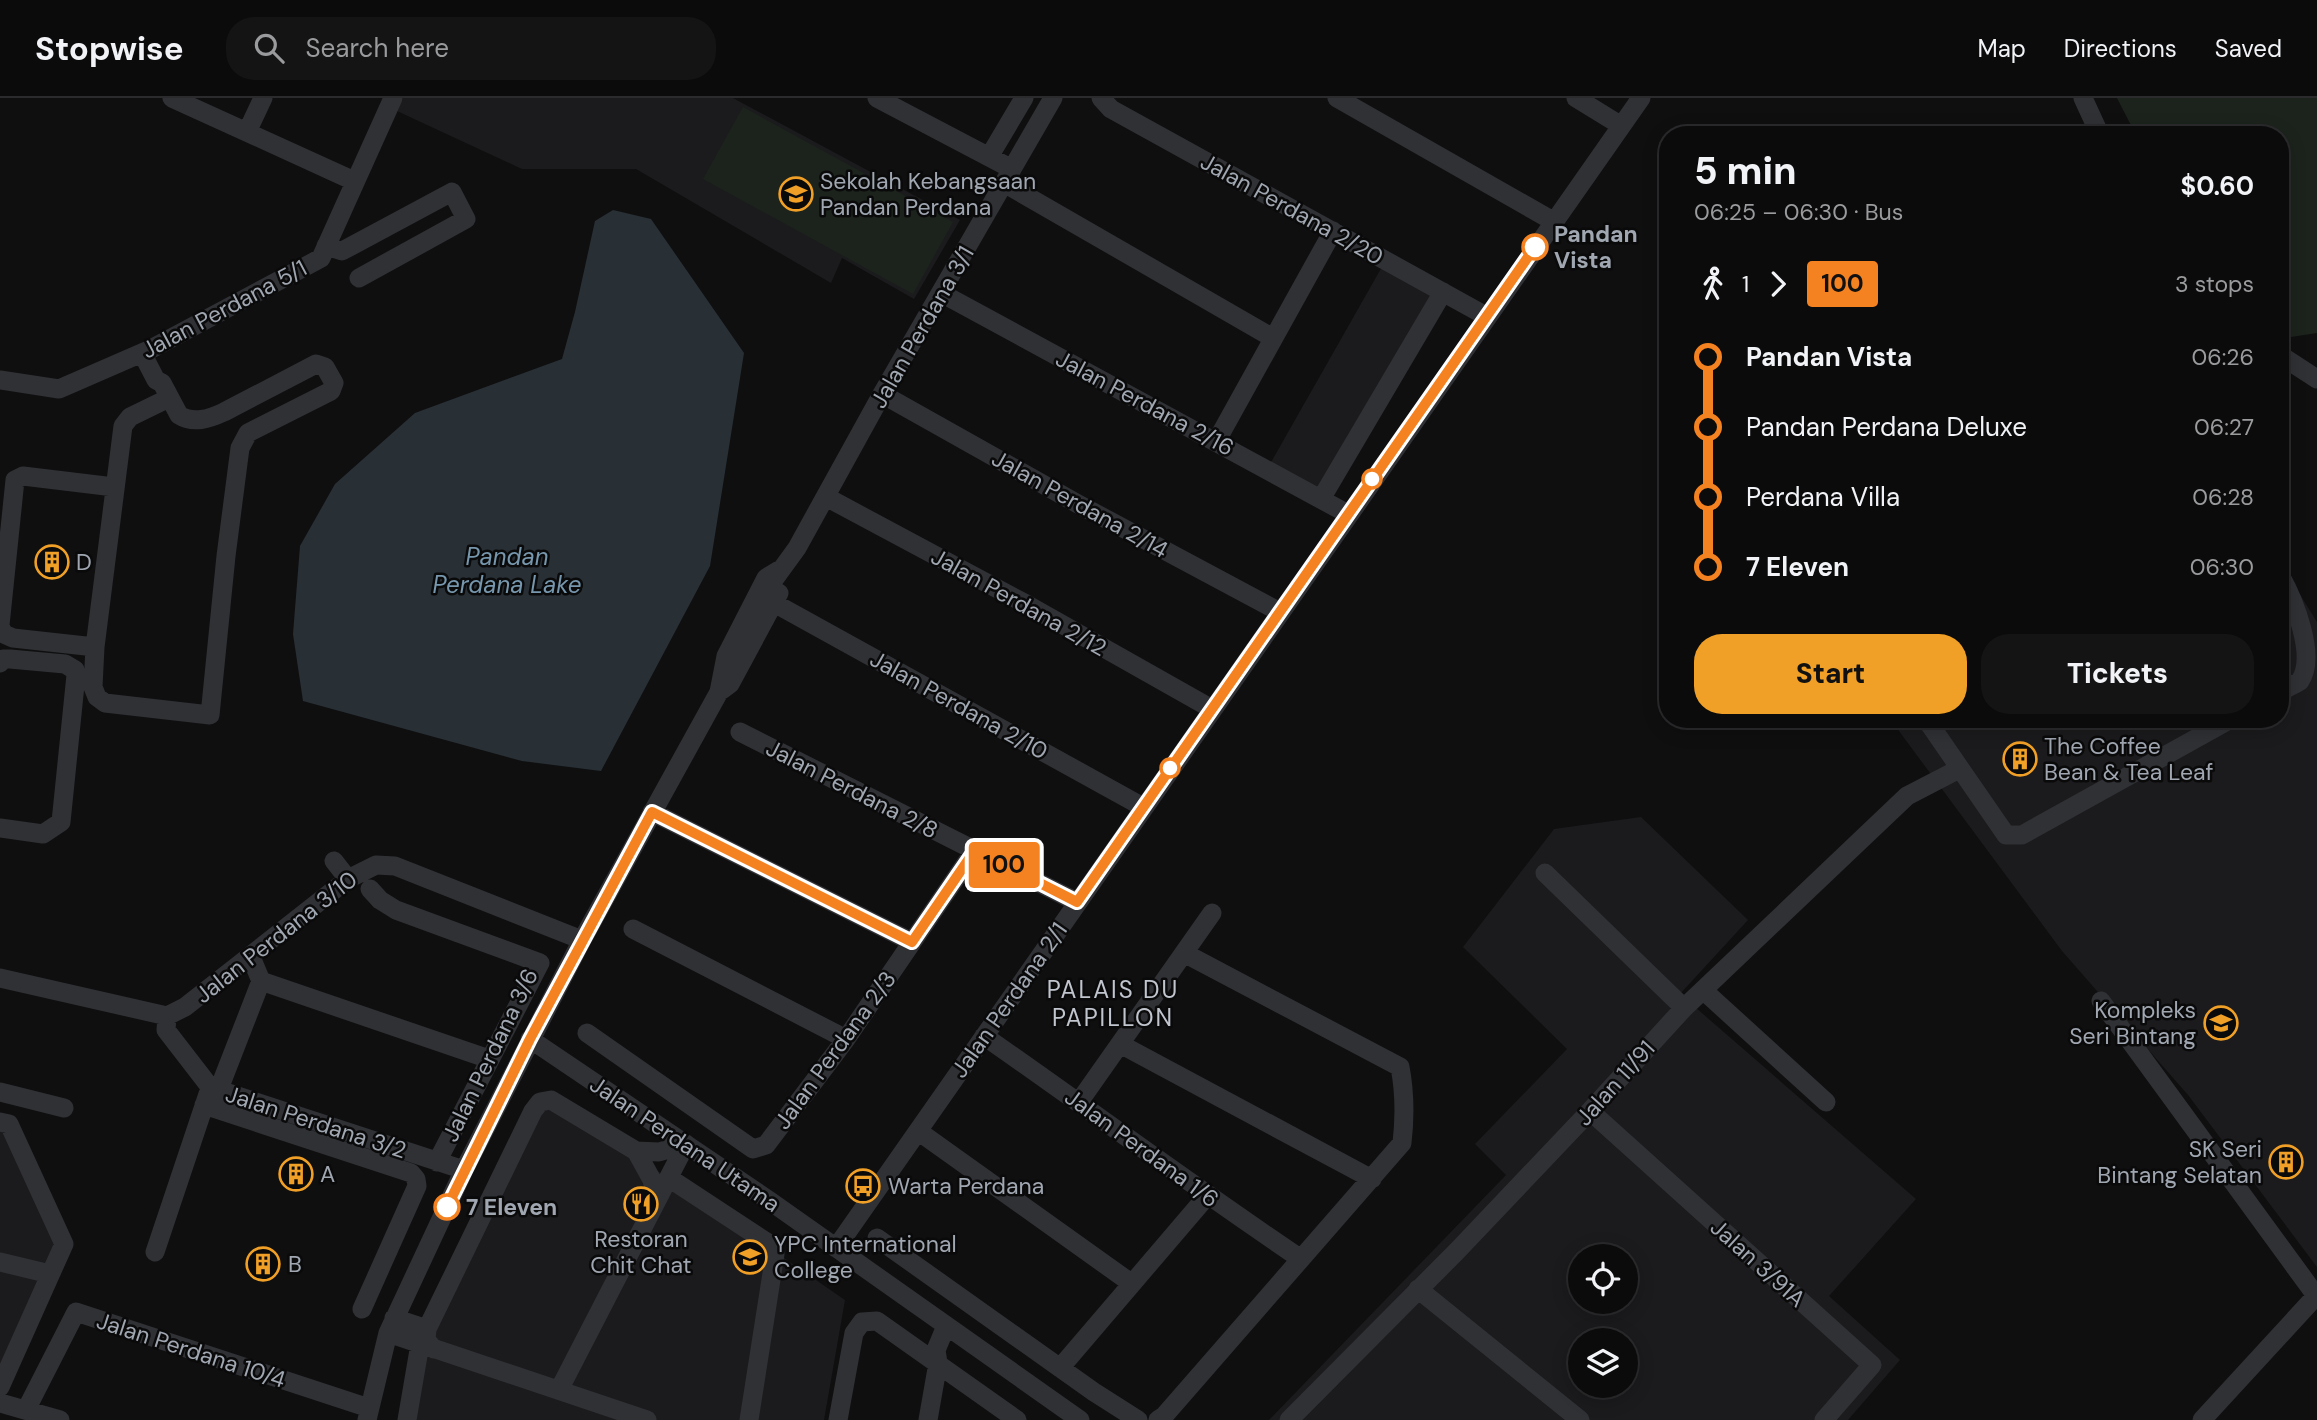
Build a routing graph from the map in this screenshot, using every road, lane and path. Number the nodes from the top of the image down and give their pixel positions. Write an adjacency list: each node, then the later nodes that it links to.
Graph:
1 (172, 98): 14 (street)
2 (263, 98): 14 (street)
3 (393, 98): 17 (street, Jalan Perdana 5/1)
4 (877, 98): 15 (street)
5 (1024, 98): 15 (street)
6 (1053, 98): 16 (street, Jalan Perdana 3/1)
7 (1101, 98): 19 (street, Jalan Perdana 2/20)
8 (1337, 98): 18 (street)
9 (1576, 98): 12 (street)
10 (1641, 98): 12 (street, Jalan Perdana 2/1)
11 (2083, 98): 13 (street)
12 (1620, 125): 18 (street, Jalan Perdana 2/1)
13 (2096, 126)
14 (247, 132): 17 (street)
15 (989, 157): 16 (street)
16 (1008, 176): 23 (street, Jalan Perdana 3/1); 25 (street)
17 (354, 181): 20 (street, Jalan Perdana 5/1)
18 (1553, 221): 24 (street, Jalan Perdana 2/1)
19 (1333, 231): 22 (street, Jalan Perdana 2/20); 25 (street)
20 (330, 238): 21 (street); 26 (street, Jalan Perdana 5/1)
21 (359, 278)
22 (1443, 292): 24 (street, Jalan Perdana 2/20); 35 (street)
23 (941, 293): 31 (street, Jalan Perdana 3/1); 32 (street, Jalan Perdana 2/16)
24 (1486, 316): 36 (street, Jalan Perdana 2/1)
25 (1273, 338): 32 (street)
26 (147, 351): 29 (street, Jalan Perdana 5/1); 30 (street)
27 (2289, 361): 28 (street)
28 (2317, 379)
29 (0, 380)
30 (165, 391): 33 (street); 42 (street)
31 (882, 394): 34 (street, Jalan Perdana 3/1); 40 (street, Jalan Perdana 2/14)
32 (1216, 442): 35 (street, Jalan Perdana 2/16)
33 (114, 487): 41 (street); 42 (street)
34 (826, 497): 37 (street, Jalan Perdana 3/1); 46 (street, Jalan Perdana 2/12)
35 (1321, 499): 36 (street, Jalan Perdana 2/16)
36 (1349, 514): 40 (street, Jalan Perdana 2/1)
37 (785, 563): 39 (street, Jalan Perdana 3/1); 44 (street, Jalan Perdana 3/1)
38 (2289, 591): 45 (street)
39 (774, 603): 44 (street, Jalan Perdana 3/1); 51 (street, Jalan Perdana 2/10)
40 (1279, 612): 46 (street, Jalan Perdana 2/1)
41 (0, 626): 42 (street)
42 (95, 648)
43 (0, 663): 53 (street)
44 (721, 685): 52 (street, Jalan Perdana 3/1)
45 (2289, 687)
46 (1212, 709): 51 (street, Jalan Perdana 2/1)
47 (1932, 728): 50 (street)
48 (2215, 728): 50 (street)
49 (740, 732): 54 (street, Jalan Perdana 2/8)
50 (1959, 769): 68 (street, Jalan 11/91)
51 (1143, 807): 59 (street, Jalan Perdana 2/1)
52 (652, 812): 62 (street, Jalan Perdana 3/1); 63 (street)
53 (0, 828)
54 (975, 850): 59 (street, Jalan Perdana 2/8); 63 (street, Jalan Perdana 2/3)
55 (334, 861): 57 (street)
56 (1545, 873): 70 (street)
57 (348, 879): 62 (street, Jalan Perdana 3/10); 65 (street, Jalan Perdana 3/10)
58 (370, 889): 77 (street, Jalan Perdana 3/6)
59 (1077, 902): 73 (street, Jalan Perdana 2/1)
60 (1212, 914): 64 (street)
61 (633, 929): 75 (street)
62 (582, 940): 74 (street, Jalan Perdana 3/1)
63 (912, 942): 75 (street, Jalan Perdana 2/3)
64 (1184, 953): 76 (street); 91 (street)
65 (251, 957): 67 (street); 71 (street, Jalan Perdana 3/10)
66 (0, 978): 71 (street)
67 (261, 981): 77 (street); 79 (street)
68 (1703, 989): 70 (street, Jalan 11/91); 81 (street)
69 (2101, 1001): 102 (street)
70 (1684, 1008): 83 (street, Jalan 11/91)
71 (167, 1016): 79 (street, Jalan Perdana 3/2)
72 (587, 1034): 75 (street, Jalan Perdana 2/3)
73 (984, 1036): 80 (street, Jalan Perdana 1/6); 85 (street, Jalan Perdana 2/1)
74 (530, 1039): 86 (street, Jalan Perdana Utama); 89 (street, Jalan Perdana 3/1)
75 (846, 1039)
76 (1120, 1044): 80 (street); 91 (street)
77 (489, 1059): 88 (street, Jalan Perdana 3/6)
78 (0, 1092): 82 (street)
79 (211, 1094): 88 (street, Jalan Perdana 3/2); 96 (street); 103 (street)
80 (1079, 1102): 92 (street, Jalan Perdana 1/6)
81 (1826, 1102)
82 (64, 1108)
83 (1590, 1111): 101 (street, Jalan 11/91); 126 (street, Jalan 3/91A)
84 (4, 1123): 99 (street)
85 (918, 1131): 95 (street, Jalan Perdana 2/1); 100 (street)
86 (686, 1144): 87 (street); 90 (street); 95 (street, Jalan Perdana Utama)
87 (636, 1151): 93 (street); 106 (street)
88 (437, 1162): 89 (street, Jalan Perdana 3/2)
89 (464, 1170): 104 (street, Jalan Perdana 3/1)
90 (669, 1178): 93 (street); 117 (street)
91 (1372, 1179): 97 (street)
92 (1207, 1196): 97 (street, Jalan Perdana 1/6); 100 (street)
93 (657, 1200): 110 (street)
94 (877, 1238): 108 (street)
95 (836, 1248): 105 (street, Jalan Perdana Utama)
96 (155, 1252)
97 (1301, 1259): 123 (street)
98 (0, 1262): 99 (street)
99 (50, 1274): 109 (street)
100 (1131, 1283): 108 (street)
101 (1418, 1289): 124 (street, Jalan 11/91); 125 (street)
102 (2316, 1297): 127 (street)
103 (362, 1309)
104 (391, 1325): 106 (street); 113 (street, Jalan Perdana 3/1)
105 (953, 1330): 107 (street); 121 (street, Jalan Perdana Utama)
106 (427, 1341): 110 (street); 115 (street)
107 (938, 1363): 118 (street); 119 (street); 120 (street)
108 (1060, 1368): 122 (street)
109 (0, 1387)
110 (559, 1391): 116 (street)
111 (0, 1403): 112 (street)
112 (26, 1410): 113 (street, Jalan Perdana 10/4); 114 (street)
113 (368, 1414)
114 (60, 1420)
115 (407, 1420)
116 (647, 1420)
117 (749, 1420)
118 (838, 1420)
119 (928, 1420)
120 (1017, 1420)
121 (1080, 1420)
122 (1138, 1420)
123 (1158, 1420)
124 (1289, 1420)
125 (1580, 1420)
126 (1824, 1420)
127 (2202, 1420)

